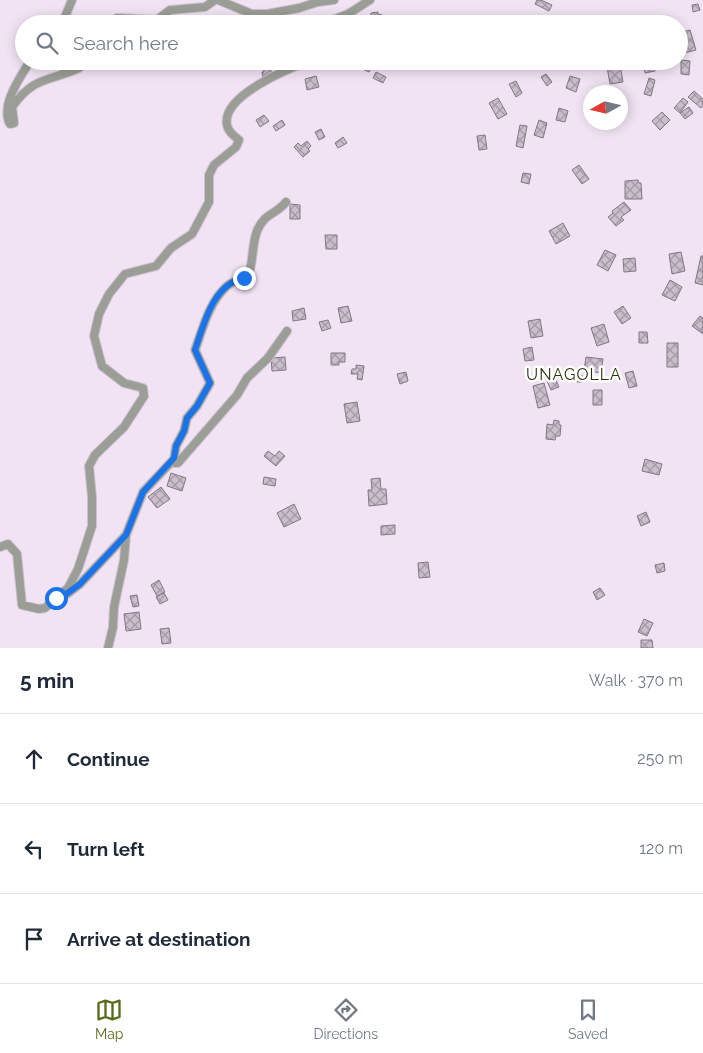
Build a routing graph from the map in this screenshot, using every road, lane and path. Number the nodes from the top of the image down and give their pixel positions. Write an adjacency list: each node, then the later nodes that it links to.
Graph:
1 (72, 0): 5 (street)
2 (217, 0): 3 (street); 6 (street)
3 (334, 0)
4 (370, 0): 7 (street)
5 (66, 15)
6 (164, 15)
7 (346, 15)
8 (25, 70): 9 (street)
9 (74, 70)
10 (290, 70): 16 (street)
11 (286, 202): 13 (street)
12 (287, 331): 13 (street)
13 (174, 458): 14 (street)
14 (126, 535): 16 (street); 17 (street)
15 (0, 547): 16 (street)
16 (56, 598)
17 (108, 648)

